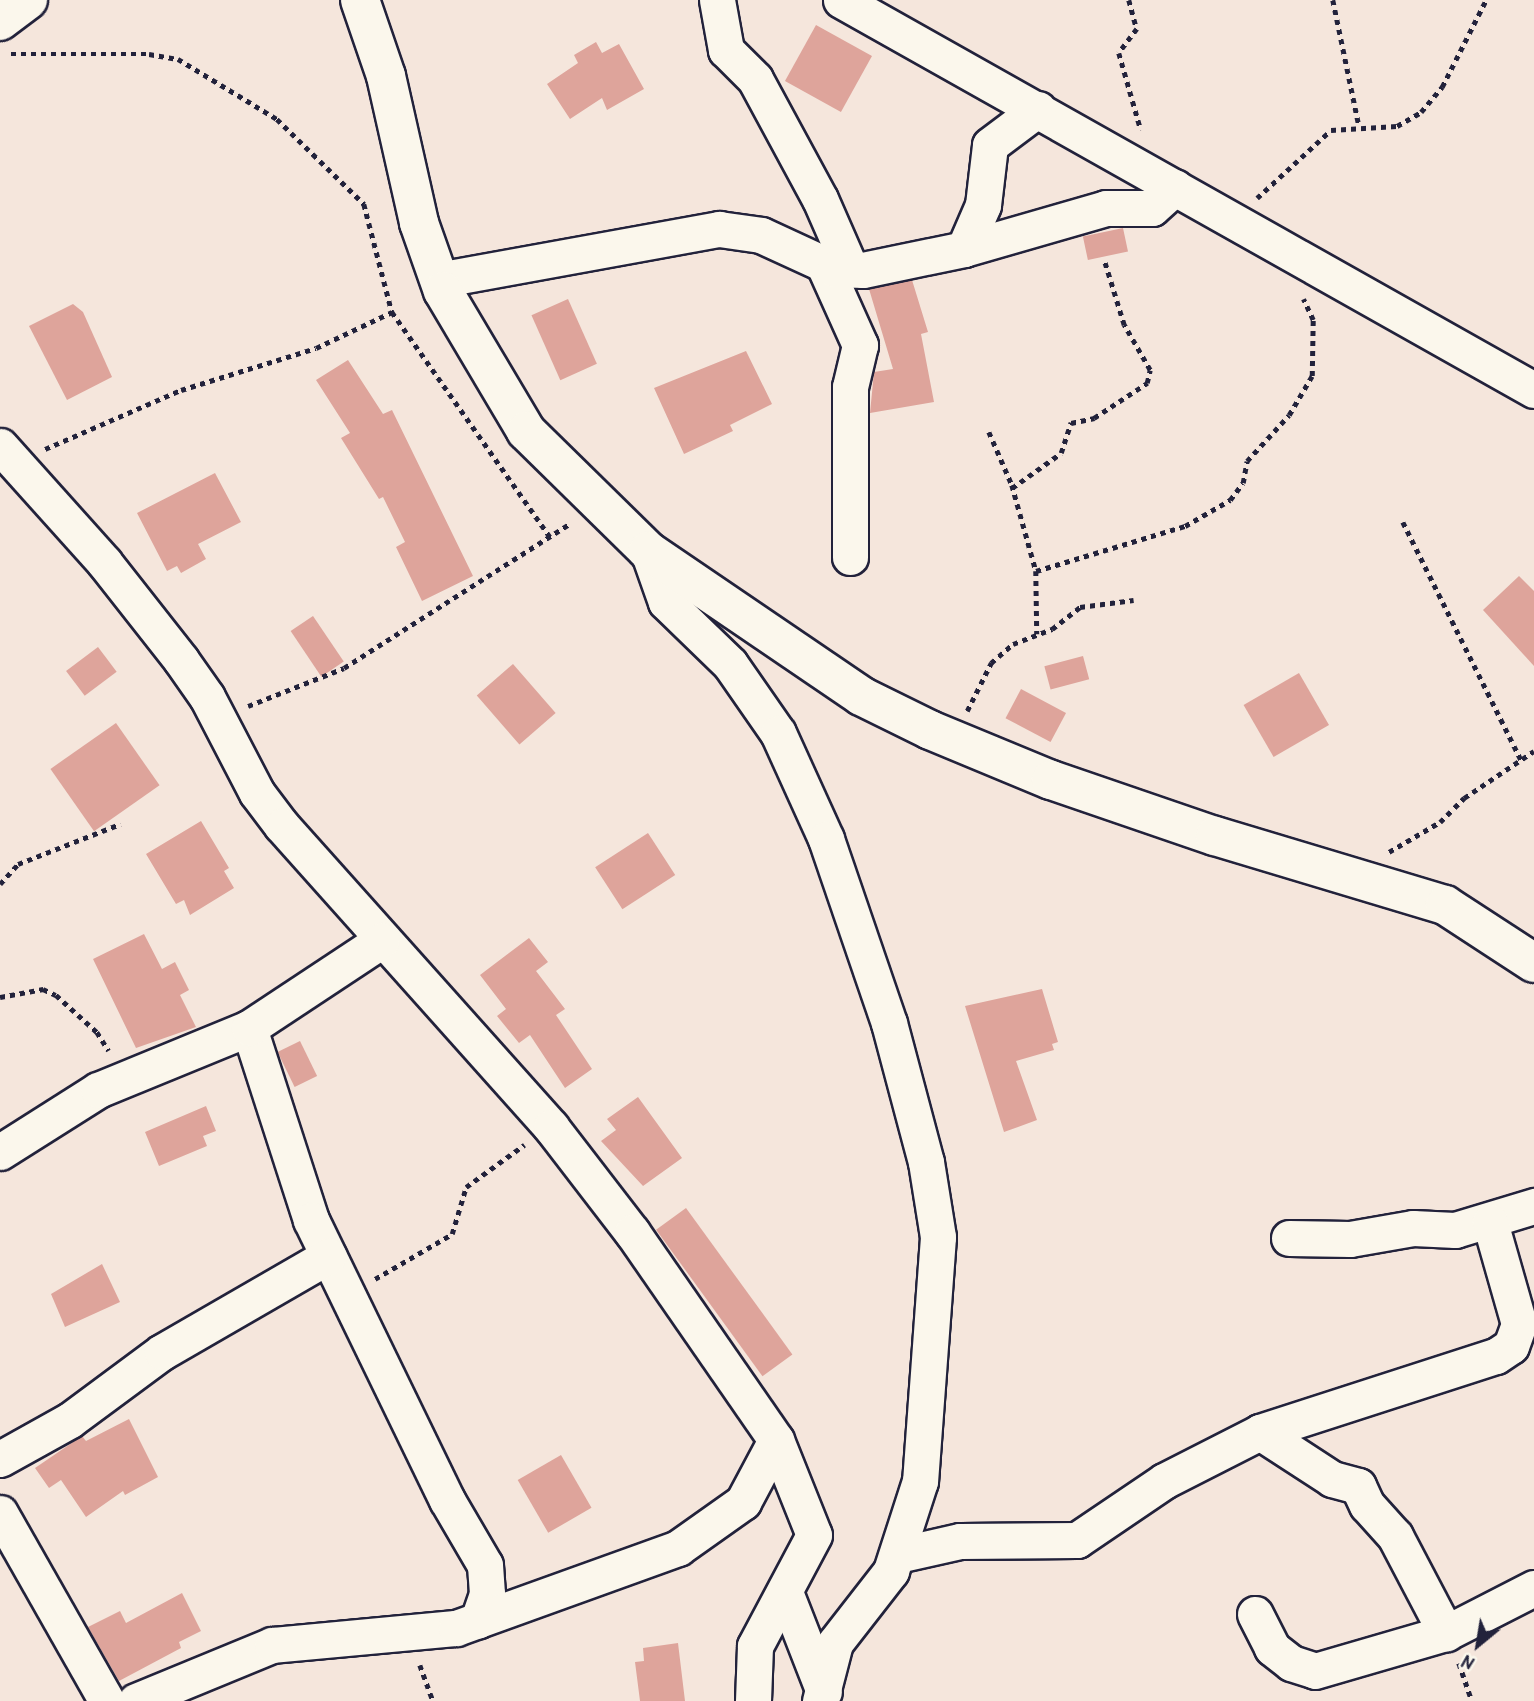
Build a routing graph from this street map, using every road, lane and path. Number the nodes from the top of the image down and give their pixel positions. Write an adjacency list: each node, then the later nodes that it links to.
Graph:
1 (28, 0): 8 (street)
2 (360, 0): 18 (street)
3 (717, 0): 17 (street)
4 (841, 0): 10 (street)
5 (1129, 0): 12 (path)
6 (1333, 0): 11 (path)
7 (1486, 0): 11 (path)
8 (0, 21)
9 (0, 54): 20 (path)
10 (1038, 109): 12 (street); 15 (street)
11 (1359, 126): 14 (path)
12 (1138, 166): 13 (street)
13 (1175, 187): 14 (street); 15 (street)
14 (1221, 212): 21 (street)
15 (964, 248): 17 (street)
16 (1104, 260): 24 (path)
17 (837, 268): 18 (street); 29 (street)
18 (438, 280): 25 (street)
19 (1295, 288): 30 (path)
20 (392, 312): 23 (path); 27 (path)
21 (1534, 390)
22 (989, 432): 24 (path)
23 (7, 454): 33 (street)
24 (1012, 488): 30 (path)
25 (600, 503): 27 (path); 28 (street)
26 (1403, 522): 36 (path)
27 (550, 537): 33 (path)
28 (648, 551): 34 (street); 56 (street)
29 (850, 557)
30 (1036, 571): 32 (path)
31 (1134, 600): 32 (path)
32 (1037, 634): 34 (path)
33 (212, 710): 40 (street)
34 (955, 741): 38 (street)
35 (1534, 751): 36 (path)
36 (1521, 760): 38 (path)
37 (120, 824): 39 (path)
38 (1354, 877): 41 (street)
39 (0, 884)
40 (382, 940): 43 (street); 45 (street)
41 (1534, 963)
42 (0, 998): 44 (path)
43 (249, 1028): 44 (street); 50 (street)
44 (126, 1079): 46 (street)
45 (551, 1127): 51 (path); 53 (street)
46 (0, 1152)
47 (1534, 1206): 48 (street)
48 (1490, 1222): 49 (street); 52 (street)
49 (1289, 1238)
50 (328, 1256): 51 (street); 54 (street)
51 (347, 1296): 60 (street)
52 (1261, 1433): 56 (street); 61 (street)
53 (776, 1440): 58 (street); 60 (street)
54 (0, 1459)
55 (0, 1513): 64 (street)
56 (898, 1555): 63 (street)
57 (1534, 1588): 61 (street)
58 (785, 1592): 63 (street); 67 (street)
59 (1255, 1614): 61 (street)
60 (478, 1620): 62 (street)
61 (1446, 1633): 68 (path)
62 (410, 1634): 65 (street); 66 (path)
63 (826, 1697)
64 (107, 1701)
65 (136, 1701)
66 (433, 1701)
67 (752, 1701)
68 (1472, 1701)

